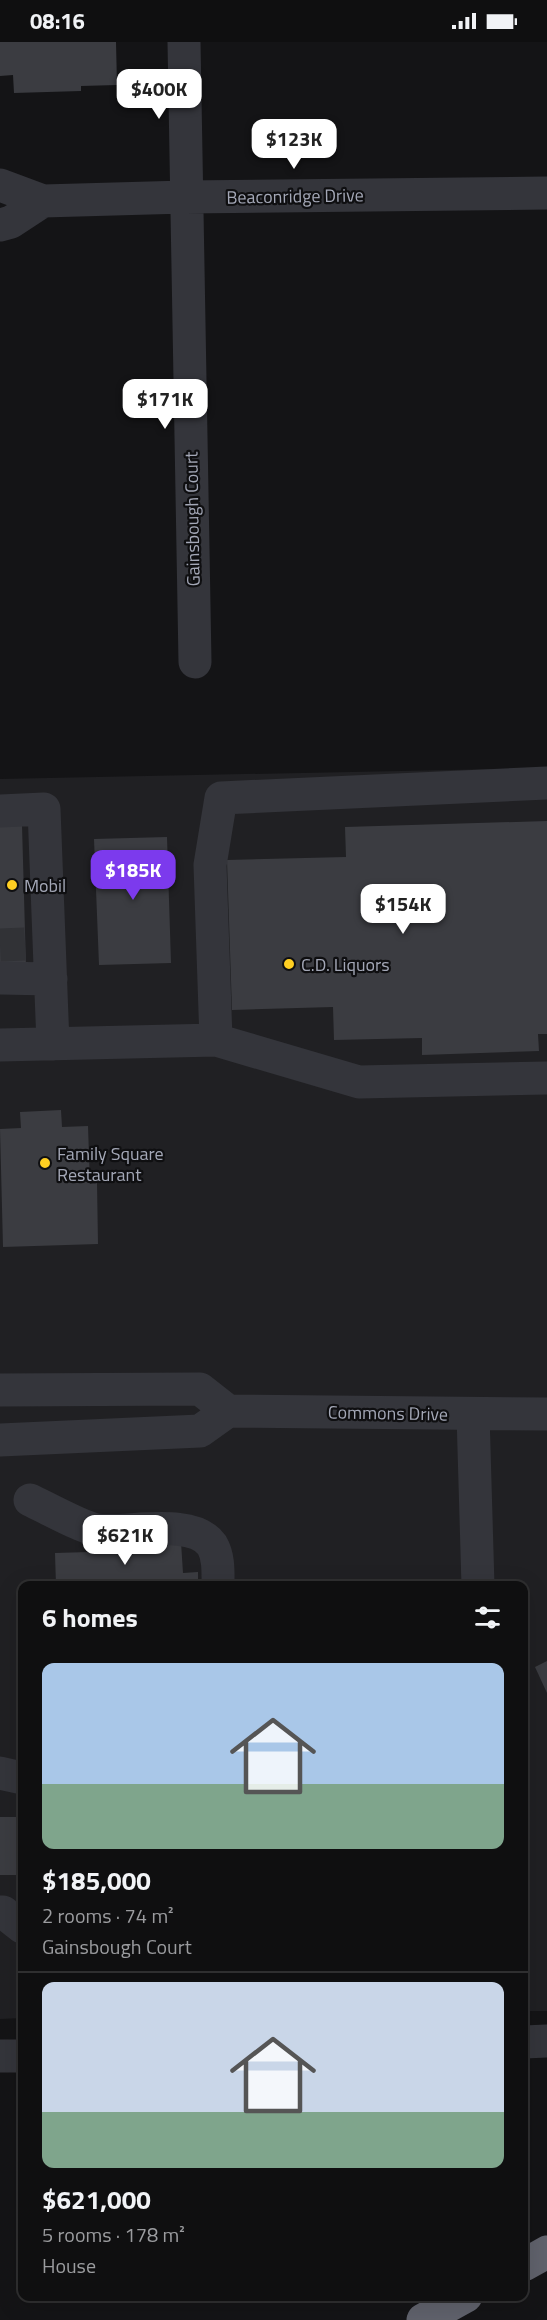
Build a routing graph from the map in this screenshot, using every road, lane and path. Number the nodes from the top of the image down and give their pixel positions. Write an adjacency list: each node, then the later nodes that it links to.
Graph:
1 (184, 42): 4 (street, Gainsbough Court)
2 (0, 185): 5 (street, Beaconridge Drive)
3 (547, 193): 4 (street, Beaconridge Drive)
4 (185, 197): 5 (street, Beaconridge Drive); 7 (street, Gainsbough Court)
5 (43, 201): 6 (street)
6 (0, 225)
7 (195, 662)
8 (547, 783): 12 (street)
9 (0, 811): 11 (street)
10 (0, 978): 11 (street)
11 (51, 979): 13 (street)
12 (216, 1040): 13 (street); 15 (street)
13 (53, 1044): 14 (street)
14 (0, 1045)
15 (547, 1078)
16 (0, 1389): 17 (street)
17 (228, 1411): 18 (street, Commons Drive); 20 (street)
18 (473, 1413): 19 (street, Commons Drive); 23 (street)
19 (547, 1414)
20 (0, 1440)
21 (30, 1500): 22 (street)
22 (218, 1581)
23 (478, 1581)
24 (0, 1773): 25 (street)
25 (18, 1777)
26 (0, 1912): 27 (street)
27 (18, 1924)
28 (547, 2041): 29 (street)
29 (528, 2042)
30 (0, 2056): 31 (street)
31 (18, 2056)
32 (547, 2252): 33 (highway)
33 (528, 2263)
34 (457, 2301): 35 (highway)
35 (423, 2320)

